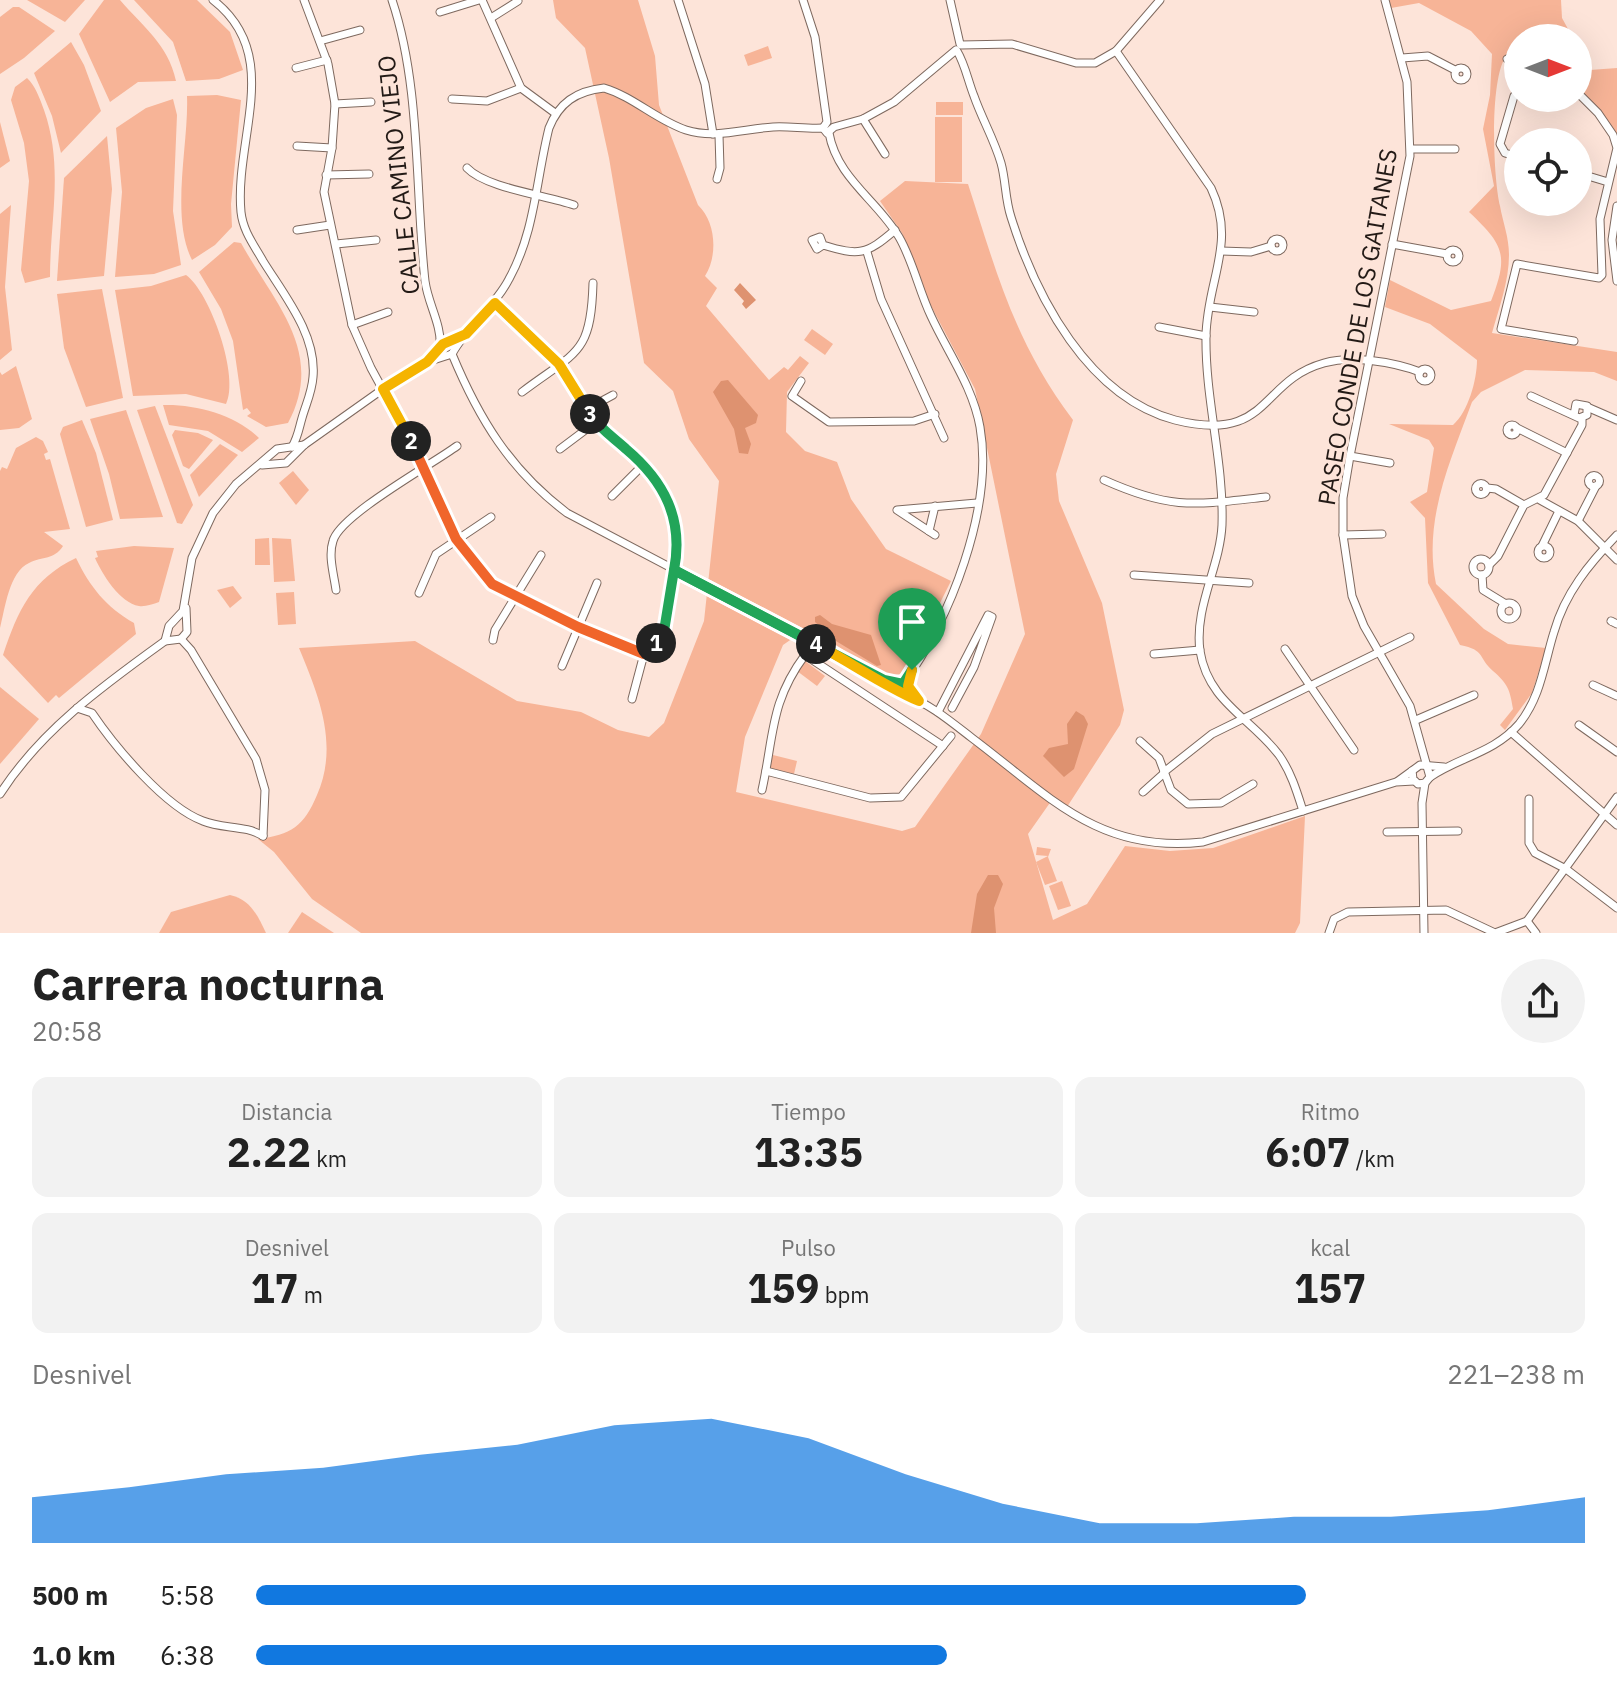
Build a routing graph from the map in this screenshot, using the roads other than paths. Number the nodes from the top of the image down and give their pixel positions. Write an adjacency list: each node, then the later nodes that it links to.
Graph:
1 (213, 0): 86 (street)
2 (304, 0): 14 (street)
3 (392, 0): 69 (street, CALLE CAMINO VIEJO)
4 (480, 0): 11 (street); 12 (street)
5 (678, 0): 30 (street)
6 (803, 0): 28 (street)
7 (950, 0): 15 (street)
8 (1160, 0): 16 (street)
9 (1385, 0): 17 (street, PASEO CONDE DE LOS GAITANES)
10 (518, 1): 12 (street)
11 (440, 12)
12 (491, 18): 21 (street)
13 (360, 30): 14 (street)
14 (320, 41): 18 (street)
15 (958, 48): 16 (street); 27 (street); 84 (street)
16 (1116, 51): 56 (street)
17 (1402, 58): 20 (street); 33 (street, PASEO CONDE DE LOS GAITANES)
18 (327, 60): 19 (street); 24 (street)
19 (296, 68)
20 (1455, 70)
21 (521, 88): 22 (street); 26 (street)
22 (452, 99)
23 (371, 102): 24 (street)
24 (335, 104): 32 (street)
25 (1592, 110): 42 (street)
26 (555, 113): 30 (street); 43 (street)
27 (863, 119): 28 (street); 36 (street)
28 (828, 127): 30 (street); 50 (street)
29 (1504, 130): 35 (street)
30 (716, 134): 41 (street)
31 (297, 146): 32 (street)
32 (332, 148): 39 (street)
33 (1411, 149): 34 (street); 53 (street, PASEO CONDE DE LOS GAITANES)
34 (1455, 149)
35 (1504, 151)
36 (885, 154)
37 (467, 168): 43 (street)
38 (369, 174): 39 (street)
39 (326, 175): 48 (street)
40 (1592, 177): 42 (street)
41 (717, 179)
42 (1608, 182): 46 (street)
43 (538, 192): 44 (street); 61 (street)
44 (574, 205)
45 (1617, 206): 47 (street)
46 (1600, 219): 47 (street); 68 (street)
47 (1615, 222): 59 (street)
48 (330, 225): 49 (street); 52 (street)
49 (297, 230)
50 (895, 230): 57 (street); 108 (street)
51 (376, 240): 52 (street)
52 (336, 244): 65 (street)
53 (1392, 244): 58 (street); 70 (street, PASEO CONDE DE LOS GAITANES)
54 (823, 245): 57 (street)
55 (1271, 246): 56 (street)
56 (1221, 251): 62 (street)
57 (867, 252): 80 (street)
58 (1447, 254)
59 (1617, 281)
60 (593, 283): 71 (street)
61 (495, 303): 69 (street); 71 (street)
62 (1210, 307): 64 (street); 67 (street)
63 (388, 312): 65 (street)
64 (1254, 312)
65 (352, 325): 74 (street)
66 (1159, 327): 67 (street)
67 (1206, 336): 84 (street)
68 (1574, 341)
69 (447, 350): 74 (street); 123 (street, CALLE CAMINO VIEJO)
70 (1368, 362): 72 (street); 84 (street); 94 (street, PASEO CONDE DE LOS GAITANES)
71 (559, 364): 75 (street); 79 (street)
72 (1420, 372)
73 (801, 381): 80 (street)
74 (383, 389): 88 (street); 100 (street)
75 (522, 392)
76 (613, 395): 79 (street)
77 (1531, 396): 81 (street)
78 (1587, 407): 81 (street); 81 (street); 82 (street)
79 (587, 409): 83 (street)
80 (935, 414): 87 (street)
81 (1578, 417): 92 (street)
82 (1617, 420)
83 (596, 422): 91 (street); 98 (street)
84 (1213, 425): 107 (street)
85 (1517, 428): 92 (street)
86 (299, 432): 88 (street); 90 (street)
87 (944, 438)
88 (306, 444): 90 (street); 95 (street)
89 (457, 446): 100 (street)
90 (289, 447): 93 (street); 95 (street)
91 (560, 449)
92 (1567, 453): 106 (street)
93 (274, 454): 96 (street); 99 (street)
94 (1350, 456): 97 (street); 115 (street, PASEO CONDE DE LOS GAITANES)
95 (291, 457): 96 (street)
96 (279, 463): 99 (street)
97 (1390, 463)
98 (644, 464): 104 (street); 123 (street)
99 (261, 465): 131 (street)
100 (426, 469): 117 (street); 129 (street)
101 (1104, 480): 107 (street)
102 (1596, 486): 113 (street)
103 (1487, 488): 109 (street)
104 (612, 496)
105 (1266, 497): 107 (street)
106 (1540, 500): 109 (street); 111 (street)
107 (1221, 502): 126 (street)
108 (977, 503): 110 (street); 150 (street)
109 (1524, 505): 122 (street)
110 (935, 506): 110 (street)
111 (1559, 511): 113 (street); 118 (street)
112 (491, 517): 117 (street)
113 (1578, 521): 119 (street)
114 (1382, 534): 115 (street)
115 (1343, 535): 144 (street, PASEO CONDE DE LOS GAITANES)
116 (1617, 535): 119 (street)
117 (456, 539): 130 (street); 132 (street)
118 (1542, 546)
119 (1603, 549): 121 (street); 163 (street)
120 (541, 555): 132 (street)
121 (1617, 560)
122 (1489, 565): 125 (street); 125 (street)
123 (674, 570): 145 (street); 150 (street, CALLE CAMINO VIEJO)
124 (1134, 575): 126 (street)
125 (1482, 575): 133 (street)
126 (1208, 580): 128 (street); 143 (street)
127 (597, 583): 136 (street)
128 (1249, 583)
129 (336, 590)
130 (419, 593)
131 (186, 596): 134 (street); 135 (street)
132 (517, 599): 136 (street); 140 (street)
133 (1506, 604)
134 (176, 620): 135 (street); 137 (street)
135 (186, 626): 139 (street)
136 (578, 627): 145 (street); 147 (street)
137 (168, 632): 139 (street); 141 (street)
138 (1410, 637): 144 (street)
139 (177, 639): 141 (street); 159 (street)
140 (493, 640)
141 (165, 641): 152 (street)
142 (1285, 649): 148 (street)
143 (1200, 650): 146 (street); 160 (street)
144 (1379, 652): 148 (street); 161 (street, PASEO CONDE DE LOS GAITANES)
145 (644, 654): 154 (street)
146 (1154, 654)
147 (562, 666)
148 (1308, 685): 160 (street); 168 (street)
149 (1593, 685): 153 (street)
150 (903, 689): 156 (street); 158 (street, CALLE CAMINO VIEJO)
151 (1474, 695): 161 (street)
152 (91, 696): 155 (street); 159 (street)
153 (1617, 696)
154 (632, 699)
155 (77, 708): 159 (street); 180 (street)
156 (889, 708): 167 (street); 173 (street)
157 (952, 708): 158 (street)
158 (938, 712): 183 (street, CALLE CAMINO VIEJO)
159 (92, 713)
160 (1240, 719): 174 (street); 183 (street)
161 (1416, 720): 166 (street, PASEO CONDE DE LOS GAITANES)
162 (1579, 725): 169 (street)
163 (1511, 732): 171 (street); 184 (street)
164 (951, 736): 167 (street)
165 (1140, 741): 174 (street)
166 (1419, 743): 170 (street, PASEO CONDE DE LOS GAITANES); 172 (street, PASEO CONDE DE LOS GAITANES)
167 (943, 746): 173 (street)
168 (1354, 750)
169 (1617, 752)
170 (1426, 766): 171 (street); 172 (street); 175 (street, PASEO CONDE DE LOS GAITANES)
171 (1445, 767): 175 (street)
172 (1413, 769): 175 (street); 176 (street, CALLE CAMINO VIEJO)
173 (766, 771): 178 (street)
174 (1163, 773): 177 (street); 179 (street)
175 (1421, 781): 176 (street, CALLE CAMINO VIEJO); 186 (street)
176 (1396, 782): 183 (street, CALLE CAMINO VIEJO)
177 (1253, 784)
178 (762, 790)
179 (1143, 792)
180 (0, 794)
181 (1617, 797): 184 (street)
182 (1529, 799): 189 (street)
183 (1303, 811)
184 (1604, 815): 185 (street); 189 (street)
185 (1617, 825)
186 (1422, 831): 187 (street); 188 (street); 191 (street)
187 (1458, 831)
188 (1387, 832)
189 (1566, 869): 190 (street); 192 (street)
190 (1617, 908)
191 (1424, 910): 192 (street); 193 (street); 194 (street)
192 (1527, 921): 195 (street)
193 (1329, 933)
194 (1424, 933)
195 (1536, 933)

